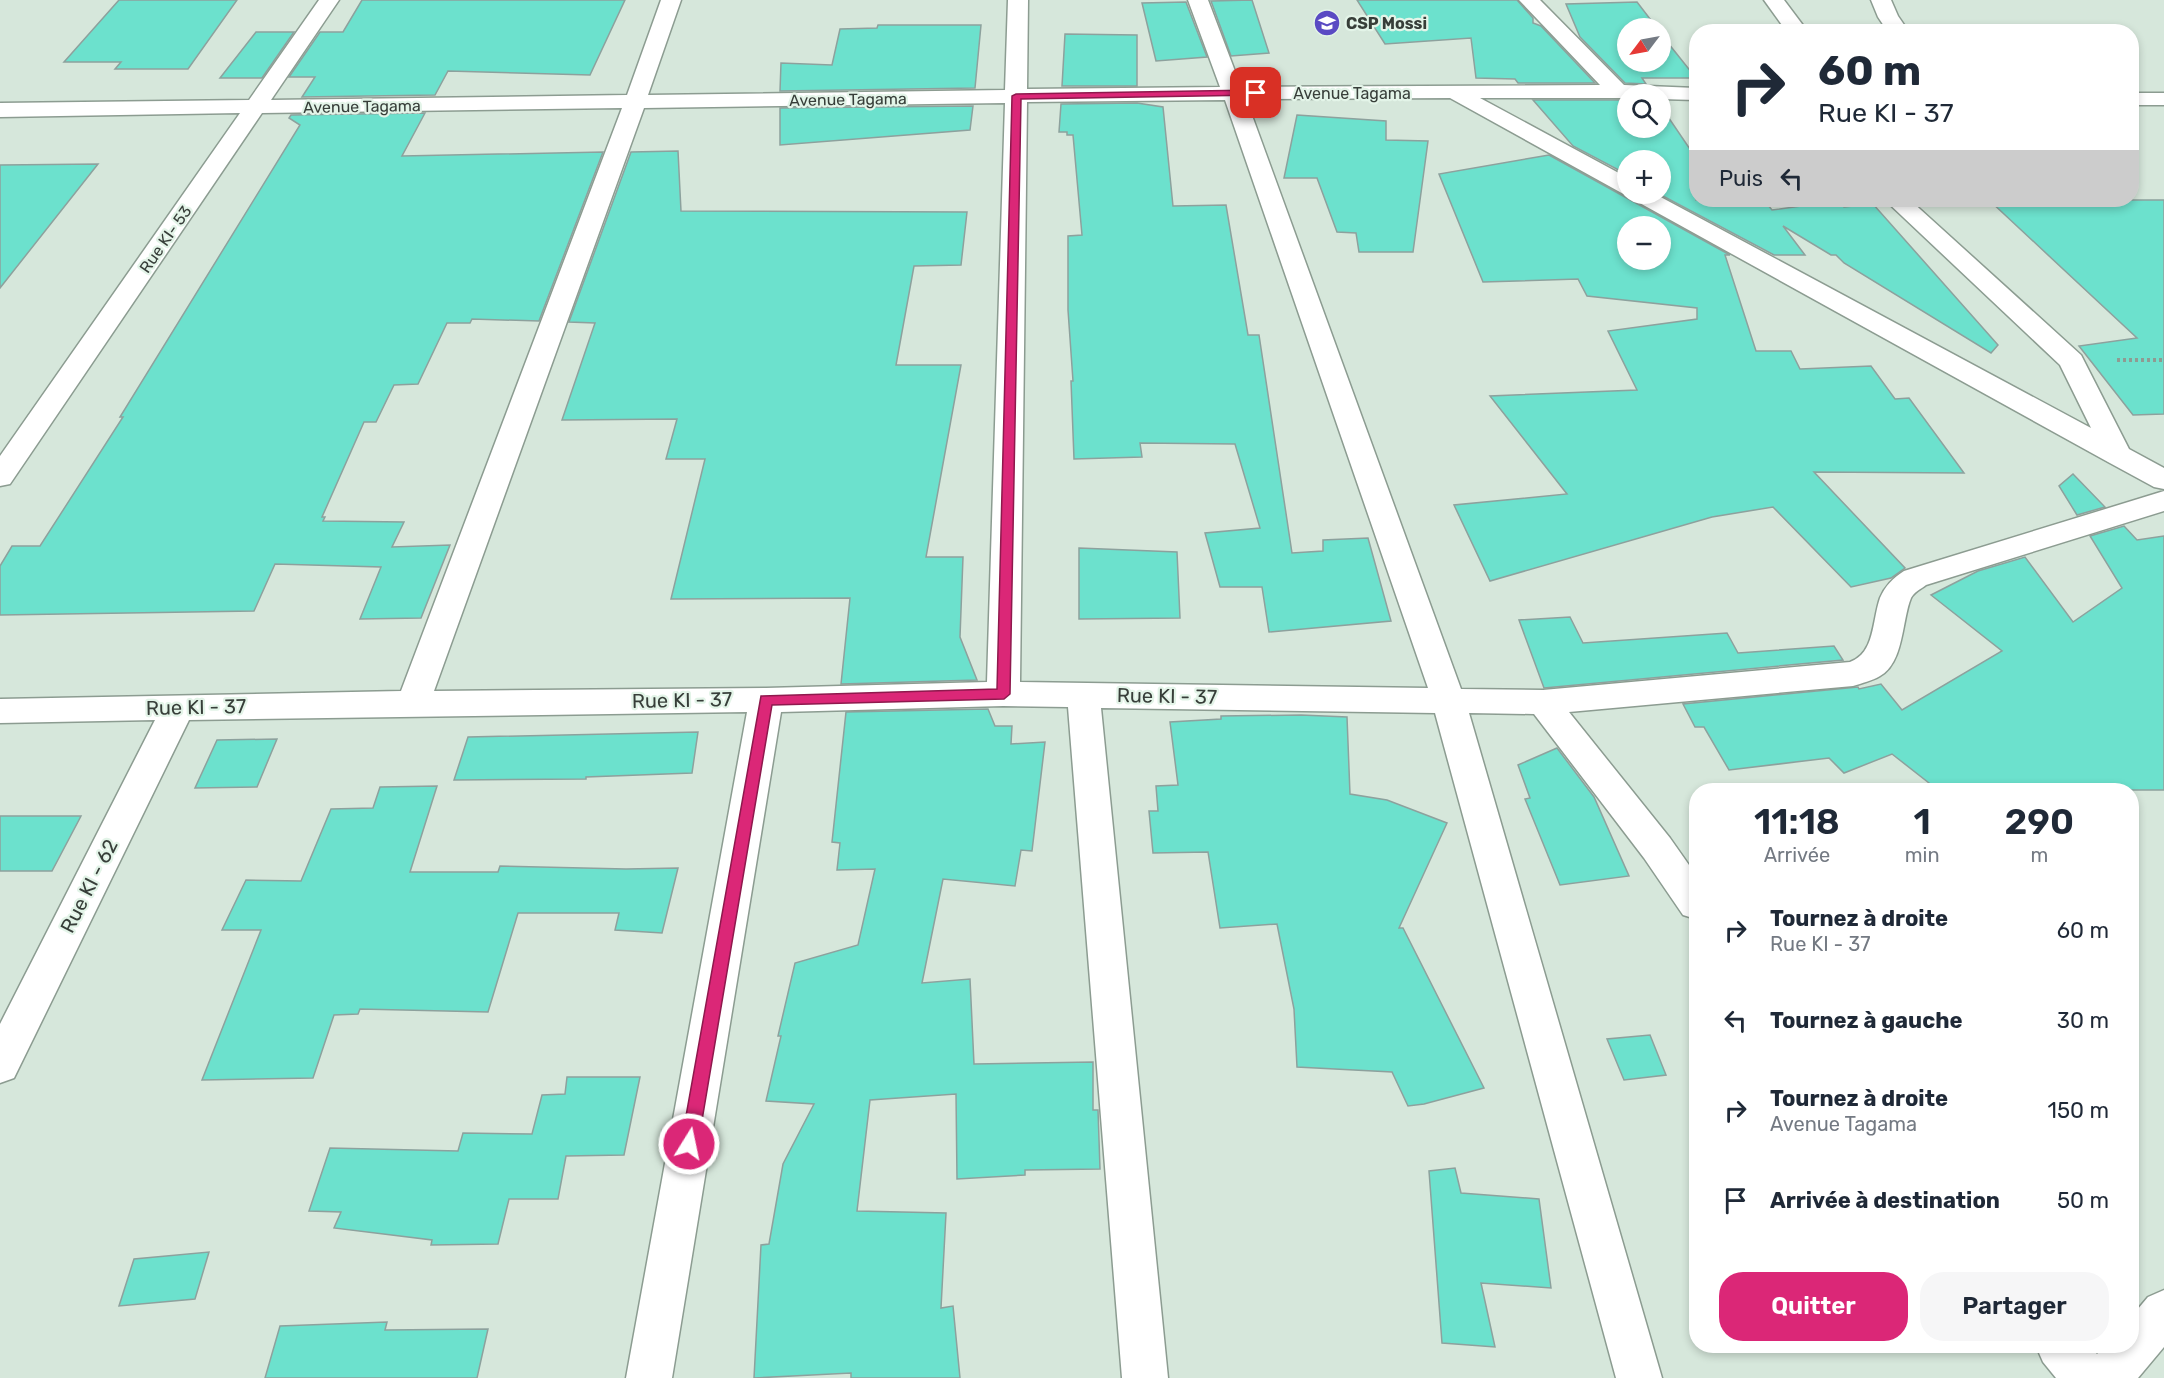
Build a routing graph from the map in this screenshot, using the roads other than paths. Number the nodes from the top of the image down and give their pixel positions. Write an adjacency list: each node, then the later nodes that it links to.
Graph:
1 (329, 0): 20 (street, Rue KI- 53)
2 (670, 0): 19 (street)
3 (1018, 0): 16 (street)
4 (1198, 0): 12 (street)
5 (1528, 0): 10 (street)
6 (1774, 0): 8 (street)
7 (1881, 0): 9 (street)
8 (1792, 24)
9 (1893, 24)
10 (1617, 90)
11 (1617, 91): 14 (street, Avenue Tagama)
12 (1233, 93): 14 (street, Avenue Tagama); 16 (street, Avenue Tagama); 32 (street)
13 (1671, 93): 15 (street, Avenue Tagama)
14 (1456, 94): 22 (street)
15 (1689, 94)
16 (1016, 96): 19 (street, Avenue Tagama); 29 (street)
17 (2139, 99): 18 (street)
18 (2164, 99)
19 (635, 102): 20 (street, Avenue Tagama); 34 (street)
20 (256, 107): 21 (street, Avenue Tagama); 26 (street, Rue KI- 53)
21 (0, 110)
22 (1617, 182)
23 (1656, 204): 25 (street)
24 (1905, 207): 25 (street)
25 (2118, 456): 27 (street)
26 (0, 477)
27 (2164, 480)
28 (2164, 501): 33 (street, Rue KI - 37)
29 (1004, 694): 30 (street, Rue KI - 37); 31 (street, Rue KI - 37)
30 (1083, 694): 32 (street, Rue KI - 37); 44 (street)
31 (766, 700): 34 (street, Rue KI - 37); 43 (street)
32 (1449, 702): 33 (street, Rue KI - 37); 45 (street)
33 (1543, 702): 37 (street)
34 (413, 703): 35 (street, Rue KI - 37)
35 (178, 708): 36 (street, Rue KI - 37); 38 (street, Rue KI - 62)
36 (0, 711)
37 (1689, 894)
38 (0, 1065)
39 (2164, 1313): 40 (street)
40 (2139, 1342)
41 (2065, 1353): 46 (street)
42 (2129, 1353): 47 (street)
43 (649, 1378)
44 (1145, 1378)
45 (1639, 1378)
46 (2087, 1378)
47 (2107, 1378)

